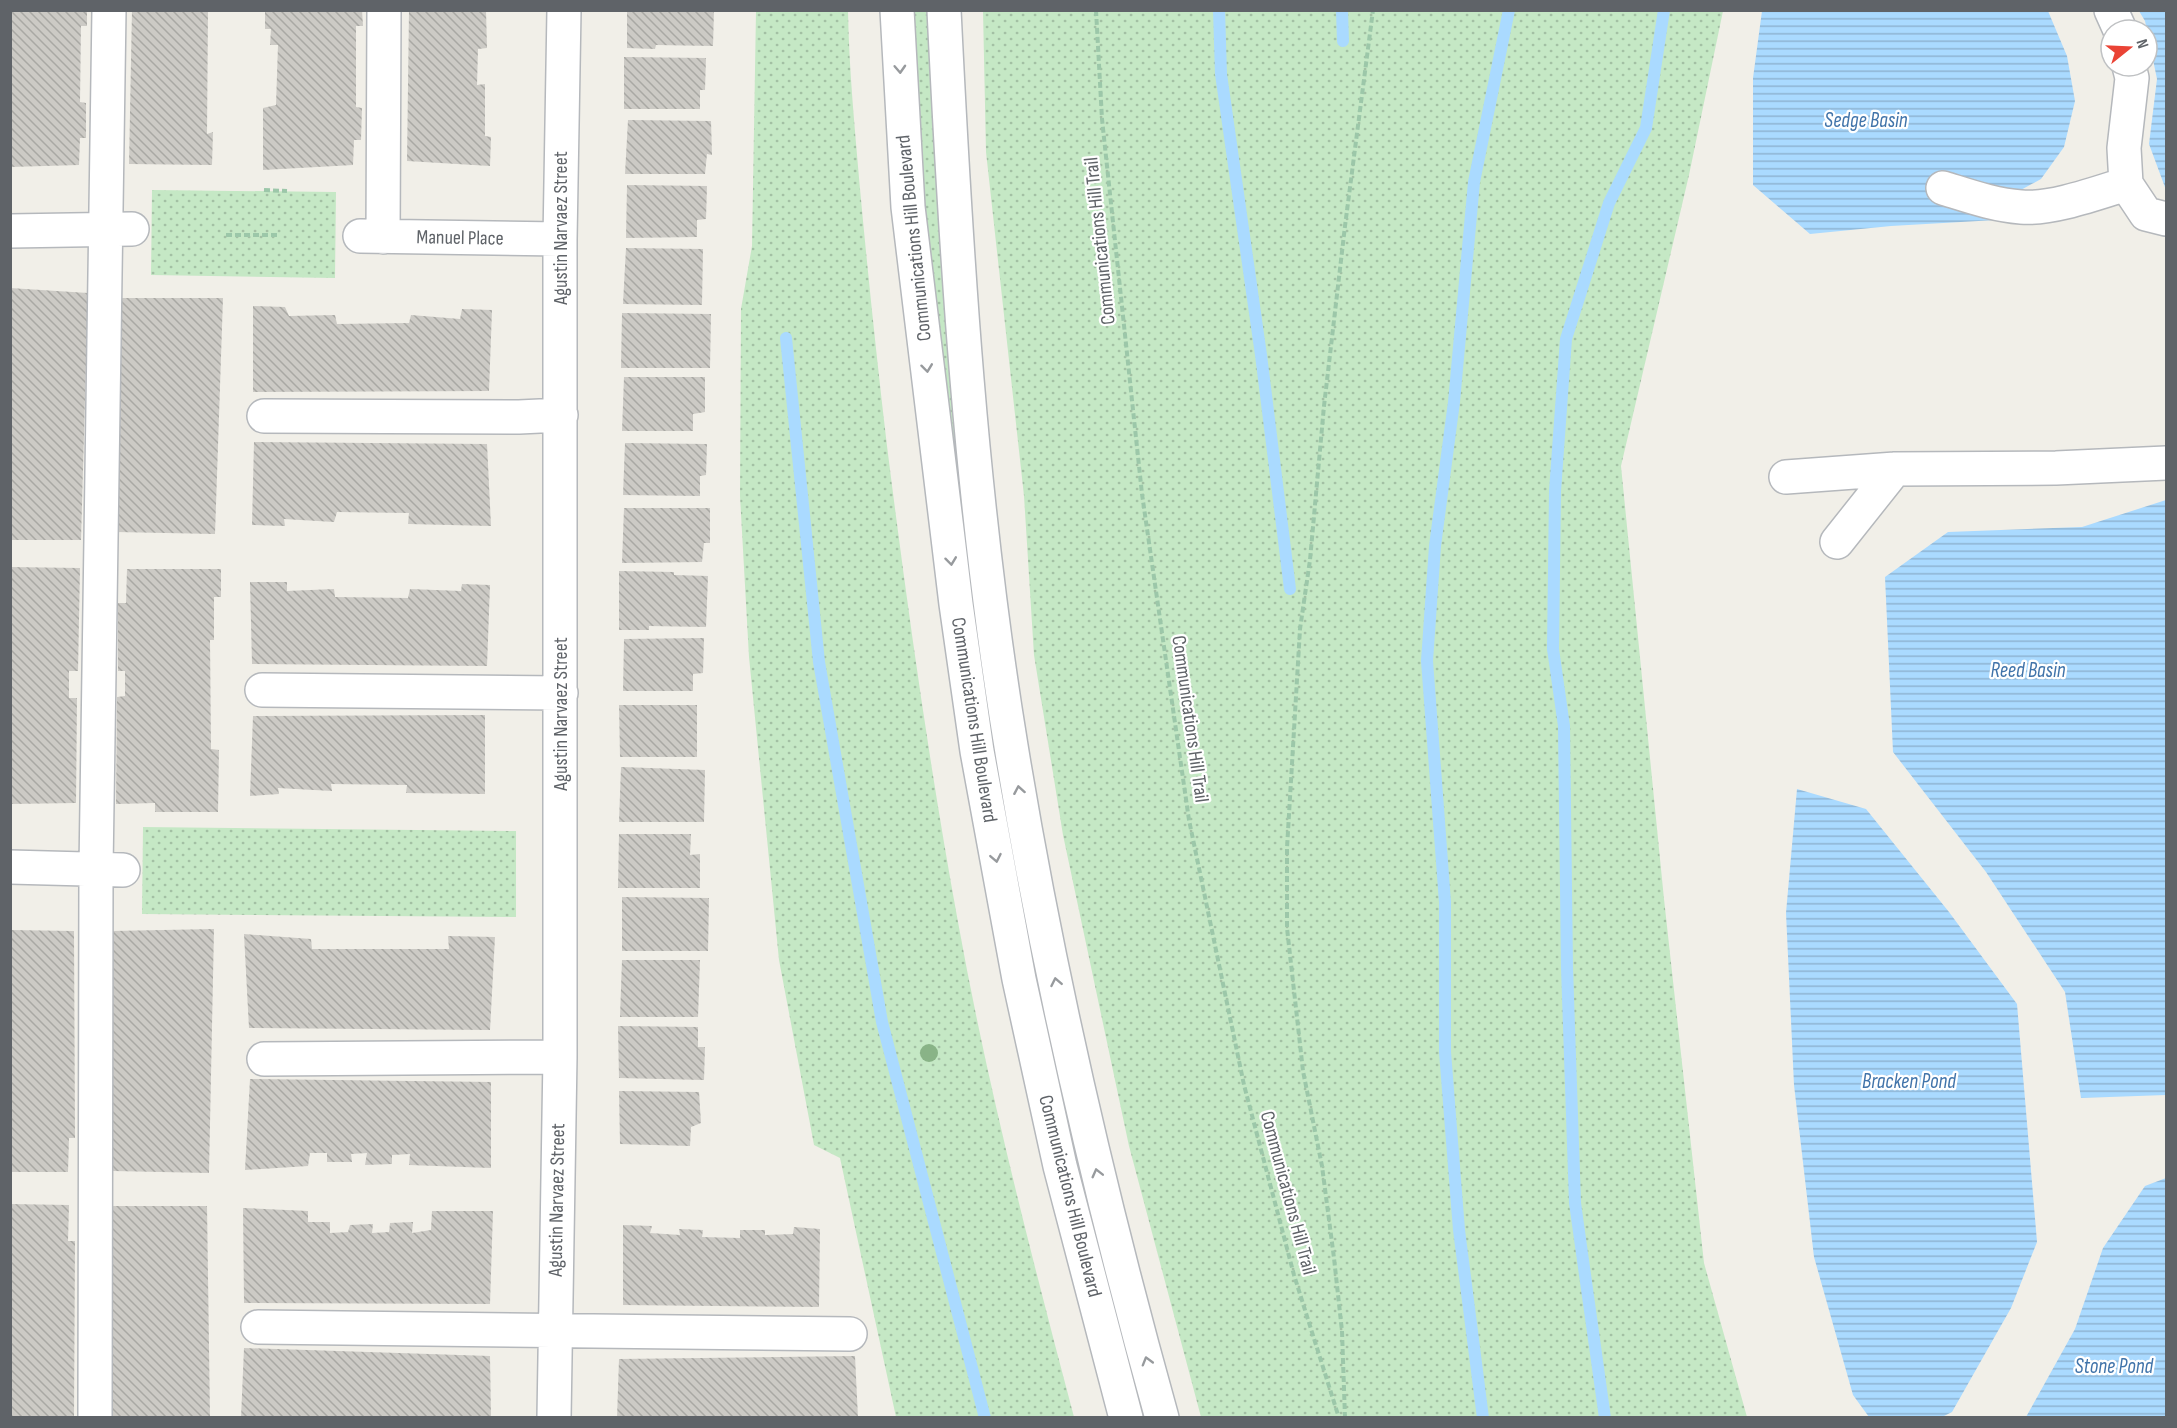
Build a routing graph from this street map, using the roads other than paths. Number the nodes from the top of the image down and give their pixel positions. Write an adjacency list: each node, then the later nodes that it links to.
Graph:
1 (109, 10): 10 (street)
2 (384, 10): 12 (street, Manuel Place)
3 (564, 10): 12 (street, Agustin Narvaez Street)
4 (897, 10): 30 (street, Communications Hill Boulevard, one-way to 30)
5 (944, 10): 31 (street, Communications Hill Boulevard, one-way to 5)
6 (2132, 78): 7 (street)
7 (2126, 184): 8 (street); 9 (street)
8 (1943, 188)
9 (2166, 219)
10 (119, 229): 11 (street); 22 (street)
11 (10, 231)
12 (560, 239): 13 (street, Agustin Narvaez Street)
13 (561, 415): 14 (street); 20 (street, Agustin Narvaez Street)
14 (264, 416)
15 (2166, 463): 16 (street)
16 (1895, 469): 17 (street); 18 (street)
17 (1786, 477)
18 (1838, 542)
19 (262, 690): 20 (street)
20 (561, 693): 23 (street, Agustin Narvaez Street)
21 (10, 867): 22 (street)
22 (109, 869): 28 (street)
23 (560, 1057): 24 (street); 26 (street, Agustin Narvaez Street)
24 (264, 1059)
25 (258, 1327): 26 (street)
26 (555, 1332): 27 (street); 29 (street, Agustin Narvaez Street)
27 (850, 1334)
28 (95, 1418)
29 (554, 1418)
30 (1126, 1418)
31 (1162, 1418)

